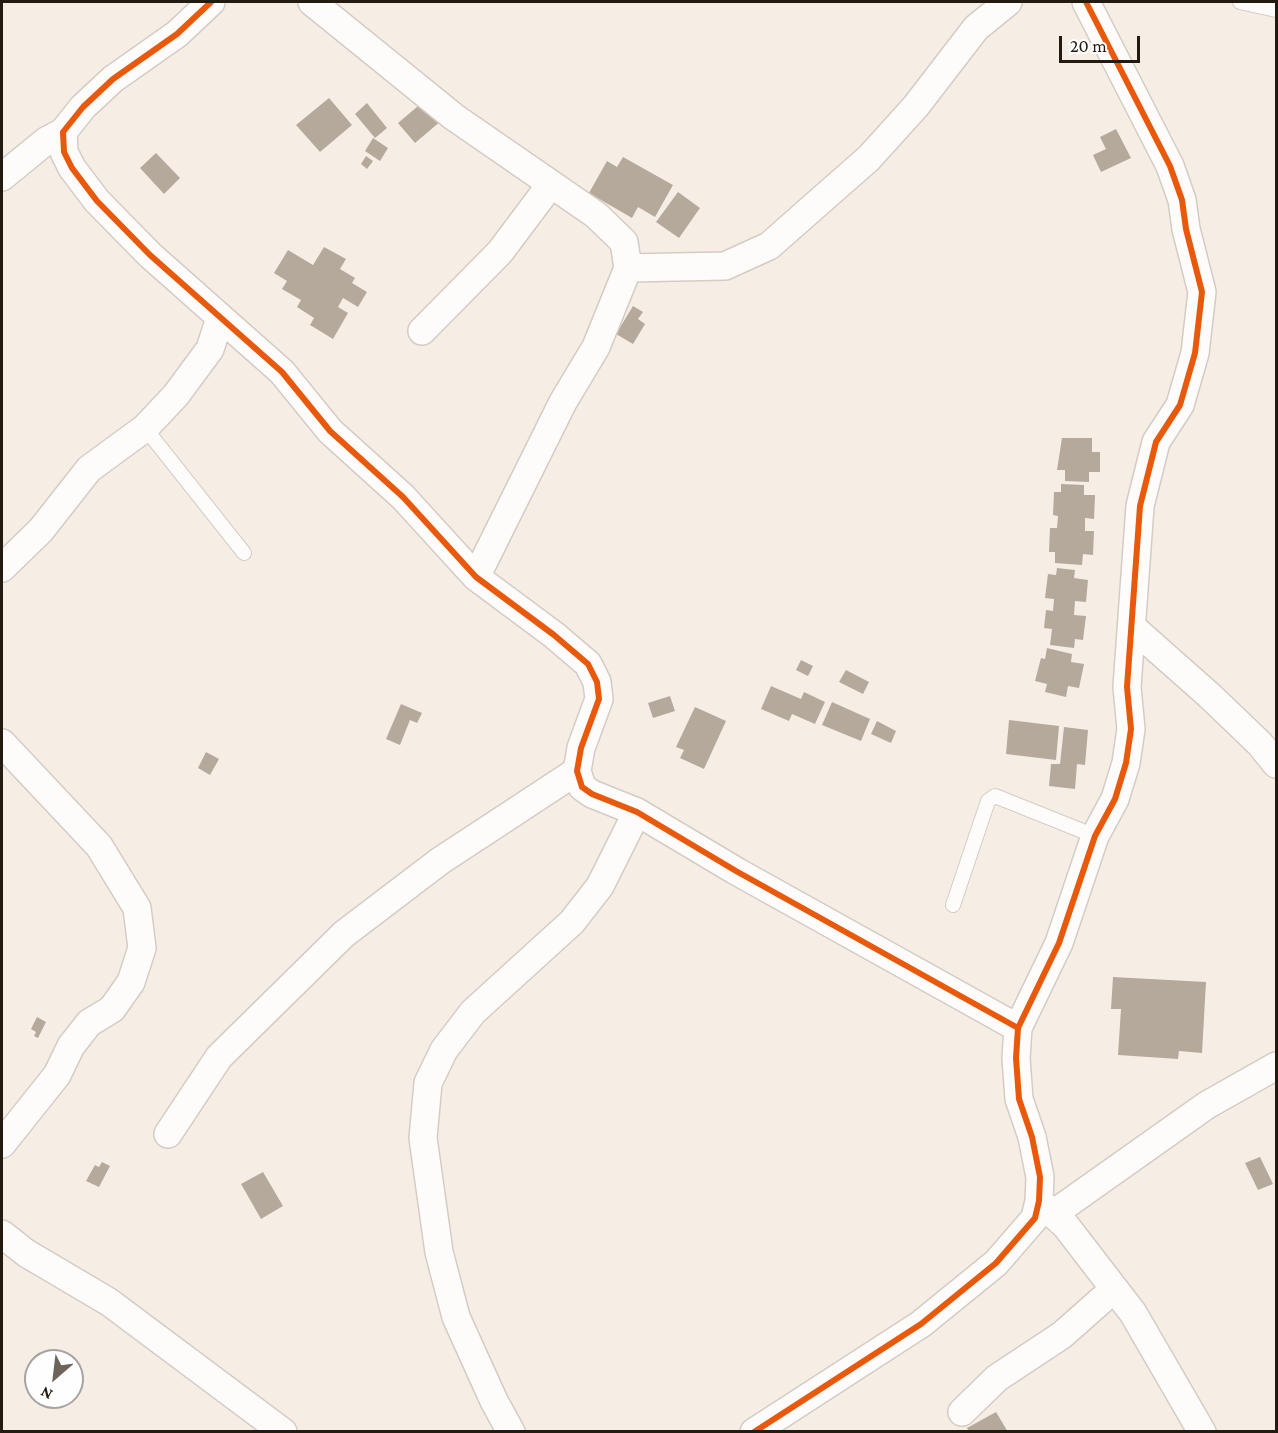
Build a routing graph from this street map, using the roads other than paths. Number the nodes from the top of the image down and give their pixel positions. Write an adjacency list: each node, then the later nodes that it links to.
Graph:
1 (211, 2): 7 (street)
2 (312, 2): 9 (street)
3 (1008, 2): 10 (street)
4 (1086, 2): 17 (street)
5 (1240, 2): 6 (lane)
6 (1276, 10)
7 (63, 132): 8 (street); 11 (street)
8 (2, 177)
9 (551, 184): 10 (street); 12 (street)
10 (628, 268): 16 (street)
11 (220, 318): 13 (street); 16 (street)
12 (422, 331)
13 (145, 428): 14 (lane); 15 (street)
14 (244, 553)
15 (2, 568)
16 (476, 577): 20 (street)
17 (1132, 627): 19 (street); 22 (street)
18 (2, 743): 27 (street)
19 (1276, 764)
20 (577, 771): 21 (street); 26 (street)
21 (637, 812): 24 (street); 33 (street)
22 (1095, 836): 23 (lane); 24 (street)
23 (953, 905)
24 (1018, 1028): 28 (street)
25 (1276, 1066): 28 (street)
26 (168, 1134)
27 (2, 1144)
28 (1046, 1207): 30 (street); 34 (street)
29 (2, 1234): 32 (street)
30 (1114, 1289): 31 (street); 35 (street)
31 (962, 1412)
32 (283, 1431)
33 (511, 1431)
34 (754, 1431)
35 (1202, 1431)

